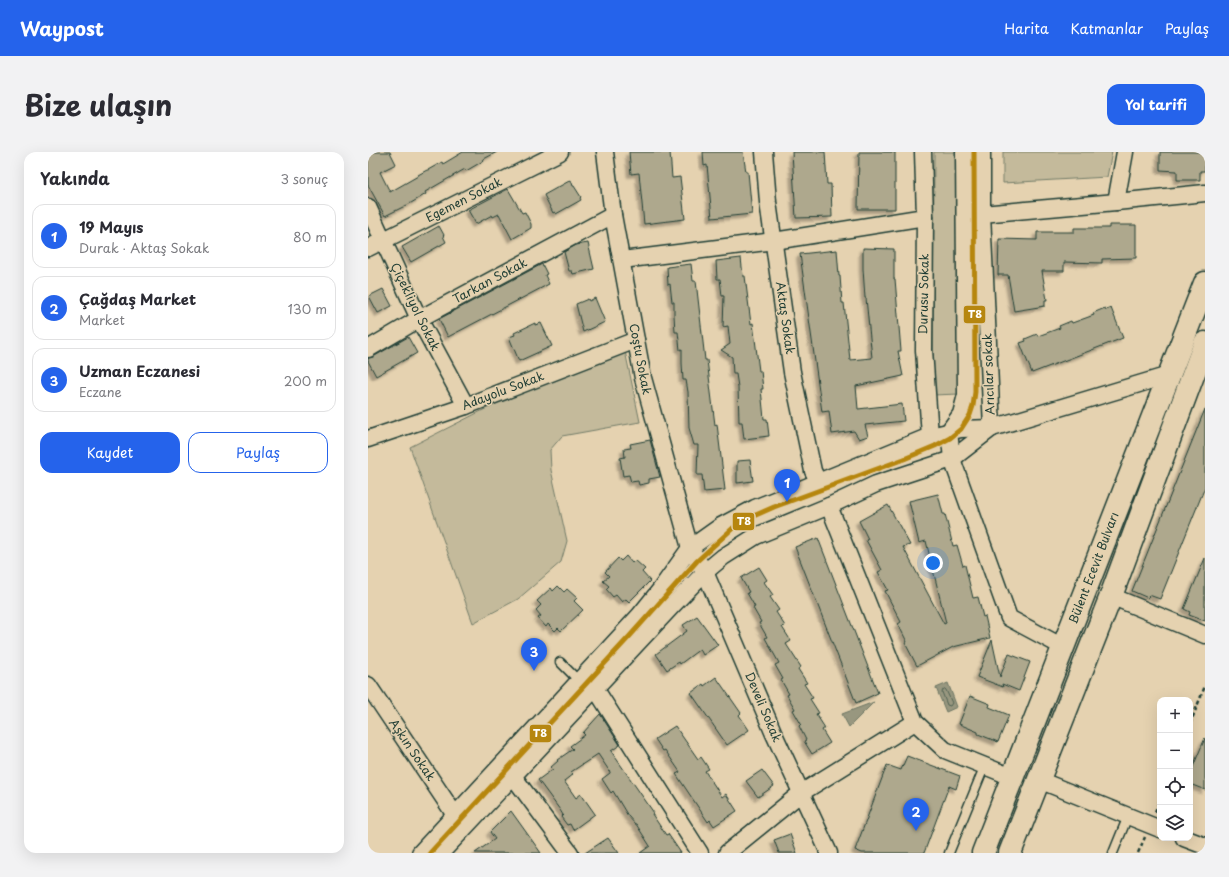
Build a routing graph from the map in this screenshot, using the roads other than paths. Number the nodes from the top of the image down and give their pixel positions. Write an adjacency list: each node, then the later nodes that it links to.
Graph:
1 (560, 152): 14 (street, Egemen Sokak)
2 (605, 152): 12 (street, Coştu Sokak)
3 (764, 152): 15 (street, Aktaş Sokak)
4 (923, 152): 13 (street, Durusu Sokak)
5 (964, 152): 27 (street)
6 (982, 152): 11 (street, Arıcılar sokak)
7 (1125, 152): 9 (street)
8 (1205, 193): 9 (street)
9 (1116, 202): 11 (street)
10 (368, 207): 14 (street, Çiçekliyol Sokak)
11 (982, 214): 26 (street, Arıcılar sokak)
12 (613, 215): 17 (street, Coştu Sokak); 19 (street, Tarkan Sokak)
13 (925, 218): 15 (street); 28 (street, Durusu Sokak)
14 (383, 240): 16 (street, Egemen Sokak); 19 (street, Çiçekliyol Sokak)
15 (774, 241): 17 (street); 31 (street, Aktaş Sokak)
16 (368, 248)
17 (622, 260): 20 (street, Coştu Sokak)
18 (1205, 283): 24 (main road, Bülent Ecevit Bulvarı)
19 (420, 319): 22 (street, Tarkan Sokak); 25 (street, Çiçekliyol Sokak)
20 (636, 340): 25 (street, Adayolu Sokak); 33 (street, Coştu Sokak)
21 (1205, 343): 23 (main road, Bülent Ecevit Bulvarı)
22 (368, 349)
23 (1200, 366): 34 (main road, Bülent Ecevit Bulvarı)
24 (1169, 375): 26 (street); 36 (main road, Bülent Ecevit Bulvarı)
25 (466, 406): 29 (street, Adayolu Sokak)
26 (992, 428): 27 (street); 30 (street)
27 (949, 431): 28 (street); 30 (street)
28 (930, 436): 31 (street)
29 (368, 439)
30 (952, 459): 32 (street); 36 (street)
31 (818, 481): 33 (street)
32 (829, 506): 33 (street); 41 (street)
33 (697, 560): 38 (street); 40 (street); 46 (street, Develi Sokak)
34 (1111, 596): 35 (street); 45 (main road, Bülent Ecevit Bulvarı)
35 (1205, 635)
36 (1063, 647): 44 (main road, Bülent Ecevit Bulvarı)
37 (560, 662): 38 (lane)
38 (579, 681): 47 (street)
39 (368, 686): 47 (street, Aşkın Sokak)
40 (595, 688): 43 (street); 55 (street)
41 (915, 722): 42 (street); 46 (street)
42 (985, 765): 44 (street); 58 (lane)
43 (513, 776): 53 (street); 54 (street)
44 (1012, 777): 59 (main road, Bülent Ecevit Bulvarı)
45 (1039, 780): 48 (street); 60 (main road, Bülent Ecevit Bulvarı)
46 (801, 793): 56 (street); 57 (street, Develi Sokak)
47 (455, 815): 52 (street)
48 (1128, 816): 49 (street); 61 (lane)
49 (1157, 828)
50 (1192, 841): 51 (street)
51 (1205, 846)
52 (420, 853)
53 (441, 853)
54 (570, 853)
55 (700, 853)
56 (727, 853)
57 (829, 853)
58 (949, 853)
59 (983, 853)
60 (1010, 853)
61 (1113, 853)

